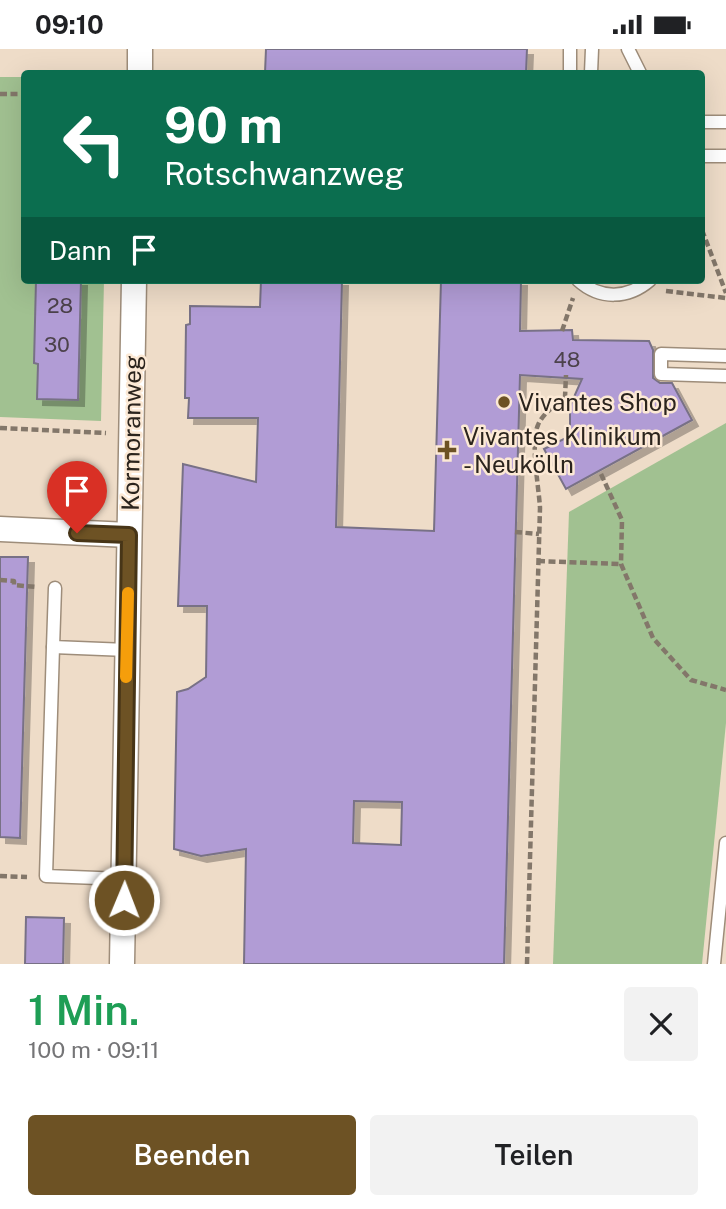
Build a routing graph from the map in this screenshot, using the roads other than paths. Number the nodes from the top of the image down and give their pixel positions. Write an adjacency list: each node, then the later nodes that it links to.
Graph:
1 (140, 49): 5 (street)
2 (570, 49): 6 (lane)
3 (592, 49): 7 (lane)
4 (628, 49): 8 (lane)
5 (139, 70)
6 (570, 70)
7 (592, 70)
8 (638, 70)
9 (705, 122): 10 (lane)
10 (726, 122)
11 (705, 156): 12 (lane)
12 (726, 156)
13 (134, 284): 19 (street, Kormoranweg)
14 (583, 284): 15 (lane)
15 (645, 284)
16 (726, 356): 17 (lane)
17 (726, 376)
18 (0, 529): 19 (street)
19 (129, 535): 22 (street, Kormoranweg)
20 (55, 587): 21 (lane)
21 (53, 647): 22 (lane); 24 (lane)
22 (127, 650): 24 (street, Kormoranweg)
23 (726, 843): 25 (lane)
24 (124, 879): 26 (street, Kormoranweg)
25 (723, 897): 27 (lane)
26 (122, 964)
27 (714, 964)

